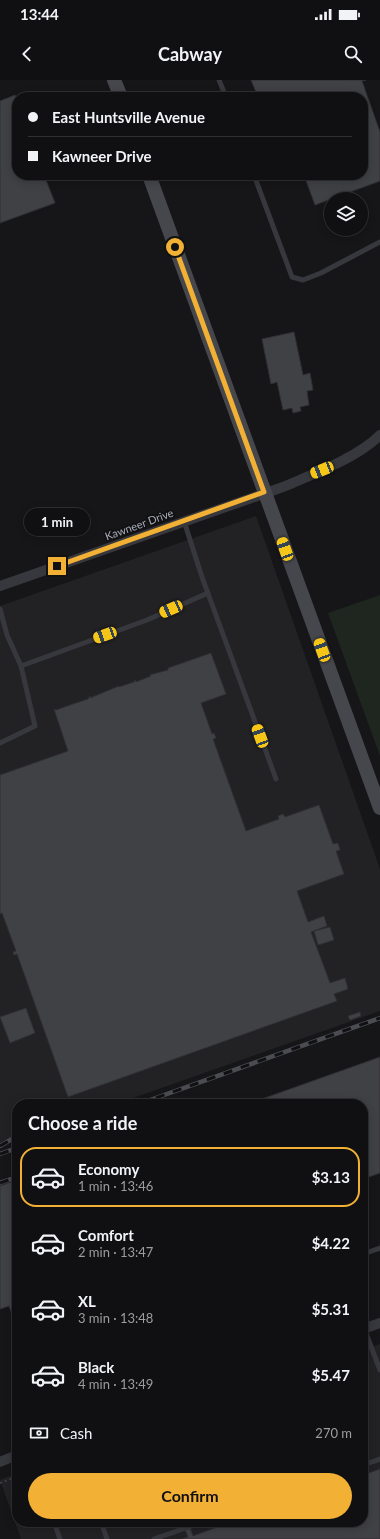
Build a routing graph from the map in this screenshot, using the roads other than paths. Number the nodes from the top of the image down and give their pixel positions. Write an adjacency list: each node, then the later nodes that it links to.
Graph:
1 (114, 80): 3 (main road)
2 (220, 80): 4 (lane)
3 (118, 92)
4 (224, 92)
5 (151, 180): 9 (main road)
6 (256, 180): 7 (lane)
7 (380, 242)
8 (380, 435): 9 (street, Kawneer Drive)
9 (264, 492): 10 (street, Kawneer Drive); 17 (main road)
10 (184, 520): 11 (street, Kawneer Drive); 12 (lane)
11 (0, 586)
12 (208, 592): 14 (lane); 16 (lane)
13 (0, 609): 14 (lane)
14 (21, 666): 15 (lane)
15 (0, 743)
16 (276, 779)
17 (380, 808)
18 (380, 1248): 19 (lane)
19 (368, 1252)
20 (380, 1323): 21 (street)
21 (368, 1328)
22 (368, 1339): 23 (lane)
23 (380, 1370)
24 (12, 1457): 26 (street)
25 (380, 1459): 27 (lane)
26 (0, 1462)
27 (368, 1463)
28 (56, 1527): 31 (lane)
29 (102, 1527): 32 (lane)
30 (189, 1527): 33 (lane)
31 (60, 1539)
32 (106, 1539)
33 (154, 1539)

